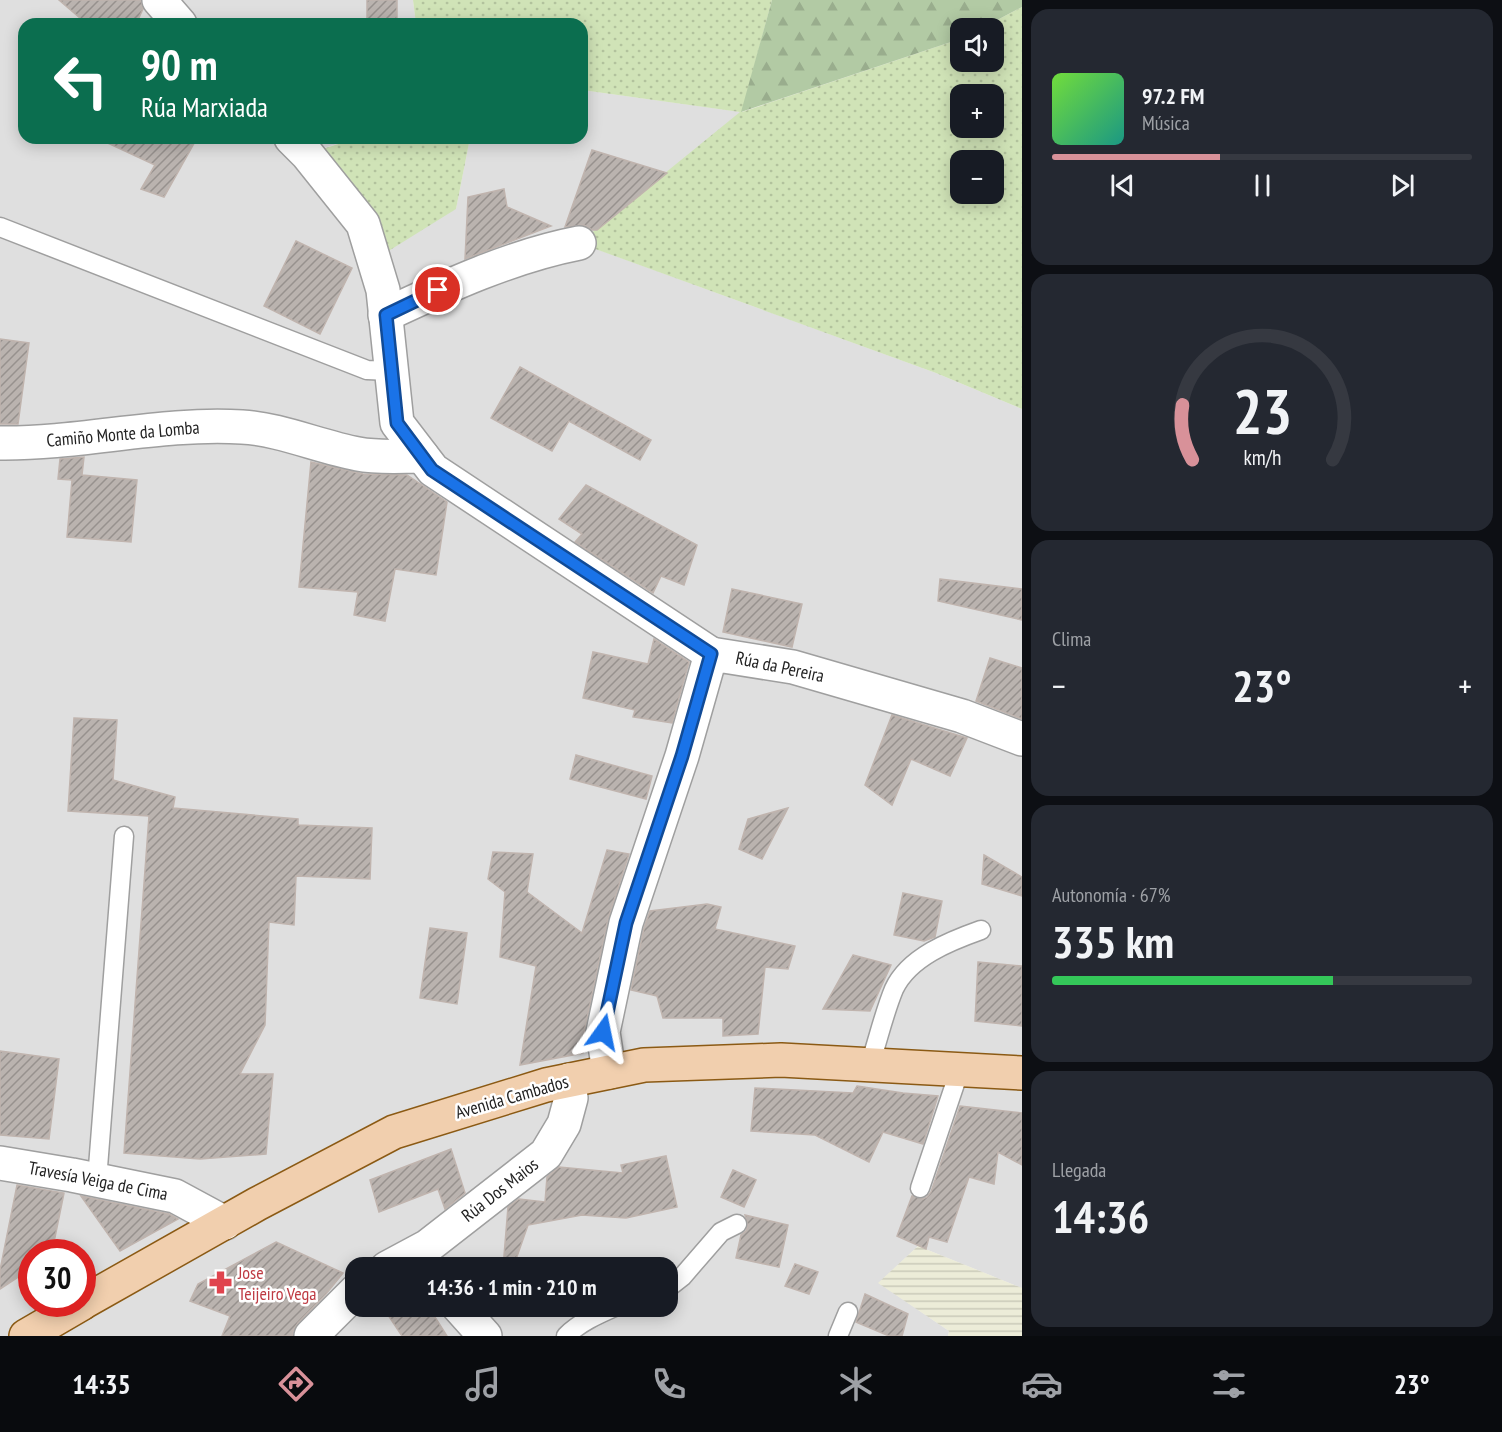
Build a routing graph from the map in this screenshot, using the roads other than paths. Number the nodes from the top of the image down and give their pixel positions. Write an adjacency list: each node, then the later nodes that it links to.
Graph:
1 (159, 0): 2 (street)
2 (175, 18)
3 (297, 144): 6 (street)
4 (0, 227): 7 (lane)
5 (579, 243): 6 (street)
6 (386, 315): 7 (street)
7 (391, 371): 9 (street)
8 (0, 443): 9 (street, Camiño Monte da Lomba)
9 (422, 456): 10 (street)
10 (711, 654): 11 (street, Rúa da Pereira); 16 (street, Rúa da Pereira)
11 (1022, 739)
12 (124, 836): 20 (lane)
13 (981, 930): 14 (lane)
14 (870, 1065): 15 (main road, Avenida Cambados); 16 (main road, Avenida Cambados)
15 (960, 1069): 17 (main road, Avenida Cambados); 21 (lane)
16 (609, 1072): 18 (main road, Avenida Cambados)
17 (1022, 1073)
18 (569, 1080): 22 (main road, Avenida Cambados); 24 (street, Rúa Dos Maios)
19 (0, 1163): 20 (street, Travesía Veiga de Cima)
20 (97, 1180): 22 (street, Travesía Veiga de Cima)
21 (920, 1188)
22 (225, 1223): 26 (main road, Avenida Cambados)
23 (737, 1224): 25 (lane)
24 (432, 1257)
25 (678, 1280)
26 (96, 1295)
27 (345, 1302): 33 (street)
28 (848, 1312): 36 (lane)
29 (58, 1317): 32 (main road, Avenida Cambados)
30 (468, 1317): 34 (street)
31 (593, 1317): 35 (lane)
32 (26, 1336)
33 (311, 1336)
34 (486, 1336)
35 (566, 1336)
36 (838, 1336)

